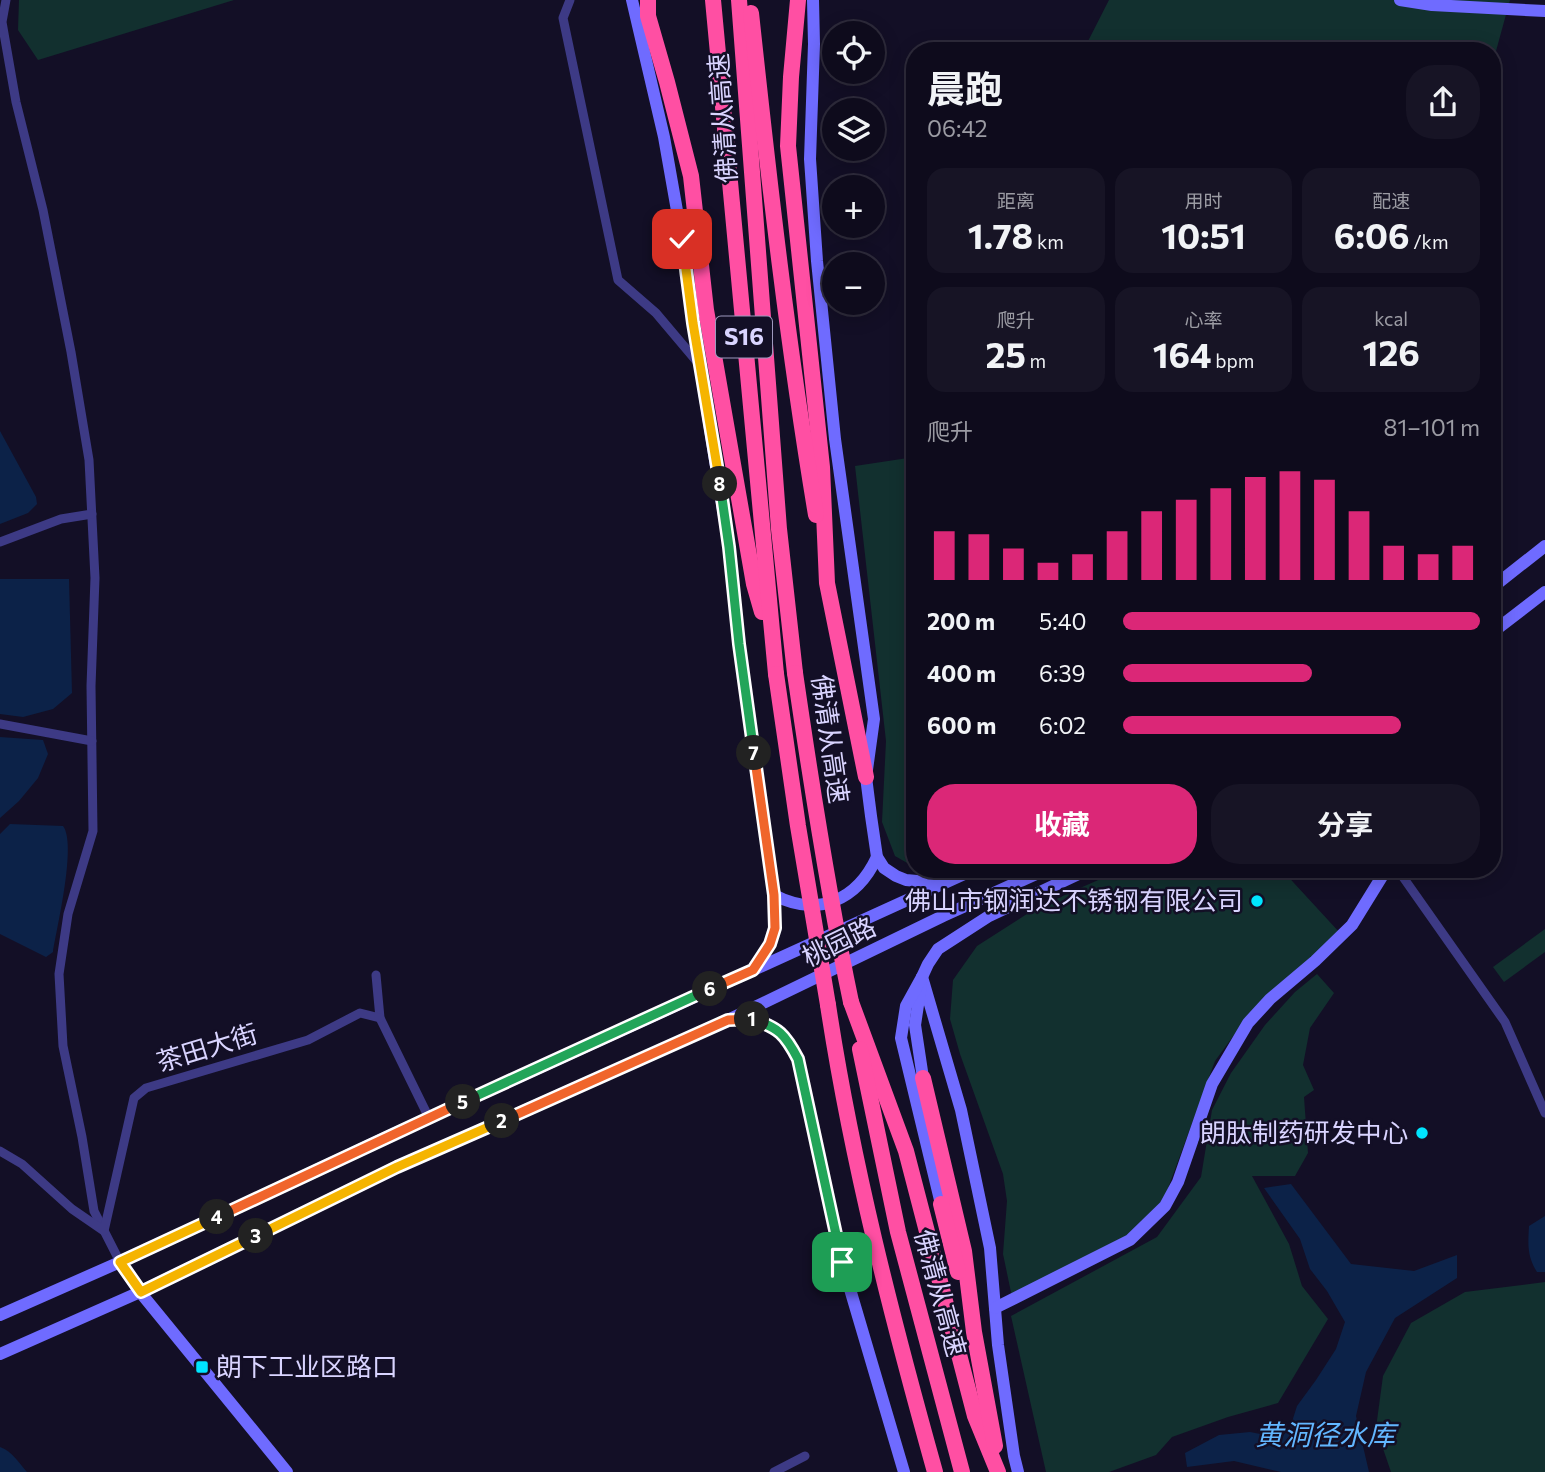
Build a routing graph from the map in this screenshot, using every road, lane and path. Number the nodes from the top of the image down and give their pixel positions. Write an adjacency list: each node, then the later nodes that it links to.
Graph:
1 (6, 0): 13 (street)
2 (570, 0): 12 (street)
3 (632, 0): 12 (main road)
4 (648, 0): 20 (highway)
5 (713, 0): 20 (highway, 佛清从高速 / S16)
6 (739, 0): 35 (highway, 佛清从高速 / S16, bridge)
7 (749, 0): 17 (highway)
8 (798, 0): 17 (highway)
9 (813, 0): 23 (main road)
10 (1400, 0): 11 (main road)
11 (1545, 11)
12 (700, 366): 31 (main road)
13 (92, 514): 14 (street); 22 (street)
14 (0, 542)
15 (1545, 546): 16 (main road)
16 (1501, 581)
17 (827, 583): 23 (highway)
18 (1545, 592): 19 (main road)
19 (1501, 626)
20 (773, 654): 54 (highway, 佛清从高速 / S16, bridge)
21 (0, 724): 22 (street)
22 (92, 741): 43 (street)
23 (866, 777): 24 (main road)
24 (877, 857): 30 (main road); 31 (main road)
25 (955, 878): 30 (main road, 桃园路)
26 (1027, 878): 37 (main road, 桃园路)
27 (1070, 878): 34 (main road)
28 (1381, 878): 46 (main road)
29 (1404, 878): 39 (street)
30 (942, 884): 32 (main road, 桃园路)
31 (774, 895): 32 (main road)
32 (753, 970): 40 (main road, 桃园路)
33 (376, 975): 36 (street)
34 (922, 978): 38 (main road); 42 (main road); 46 (main road)
35 (851, 1002): 55 (highway, 佛清从高速 / S16); 56 (highway)
36 (380, 1018): 40 (street); 43 (street, 茶田大街)
37 (728, 1020): 45 (main road, 桃园路); 53 (main road)
38 (923, 1078): 48 (highway)
39 (1545, 1113)
40 (429, 1118): 44 (main road, 桃园路)
41 (0, 1151): 43 (street)
42 (941, 1204): 48 (highway)
43 (104, 1231): 44 (street)
44 (120, 1262): 45 (main road); 47 (main road, 桃园路)
45 (141, 1292): 49 (main road, 桃园路); 51 (main road)
46 (995, 1308): 57 (main road)
47 (0, 1315)
48 (974, 1332): 56 (highway)
49 (0, 1354)
50 (805, 1456): 52 (street)
51 (287, 1472)
52 (775, 1472)
53 (904, 1472)
54 (935, 1472)
55 (962, 1472)
56 (999, 1472)
57 (1018, 1472)

